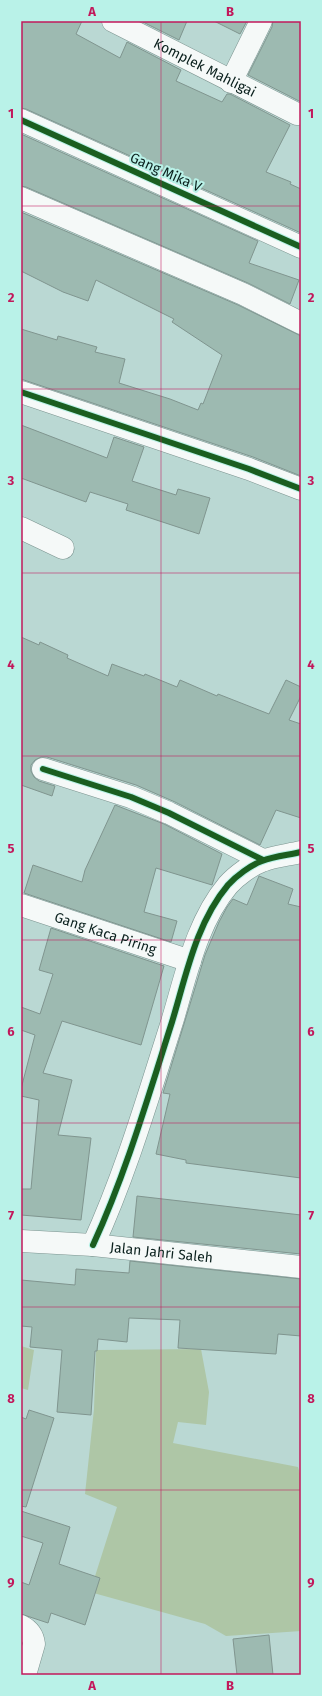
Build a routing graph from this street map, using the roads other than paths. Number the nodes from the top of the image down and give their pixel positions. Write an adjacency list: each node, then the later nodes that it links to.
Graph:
1 (113, 21): 3 (street, Komplek Mahligai)
2 (261, 21): 3 (street)
3 (231, 82): 4 (street, Komplek Mahligai)
4 (297, 114)
5 (21, 120): 7 (street, Gang Mika V)
6 (21, 198): 8 (street)
7 (301, 247)
8 (301, 323)
9 (21, 392): 10 (street)
10 (301, 489)
11 (21, 528): 12 (street)
12 (63, 548)
13 (43, 769): 15 (street)
14 (301, 852): 15 (street)
15 (263, 860): 17 (street)
16 (21, 905): 17 (street, Gang Kaca Piring)
17 (190, 962): 19 (street)
18 (21, 1241): 19 (street, Jalan Jahri Saleh)
19 (93, 1245): 20 (street, Jalan Jahri Saleh)
20 (301, 1267)
21 (21, 1626): 22 (street)
22 (25, 1675)

